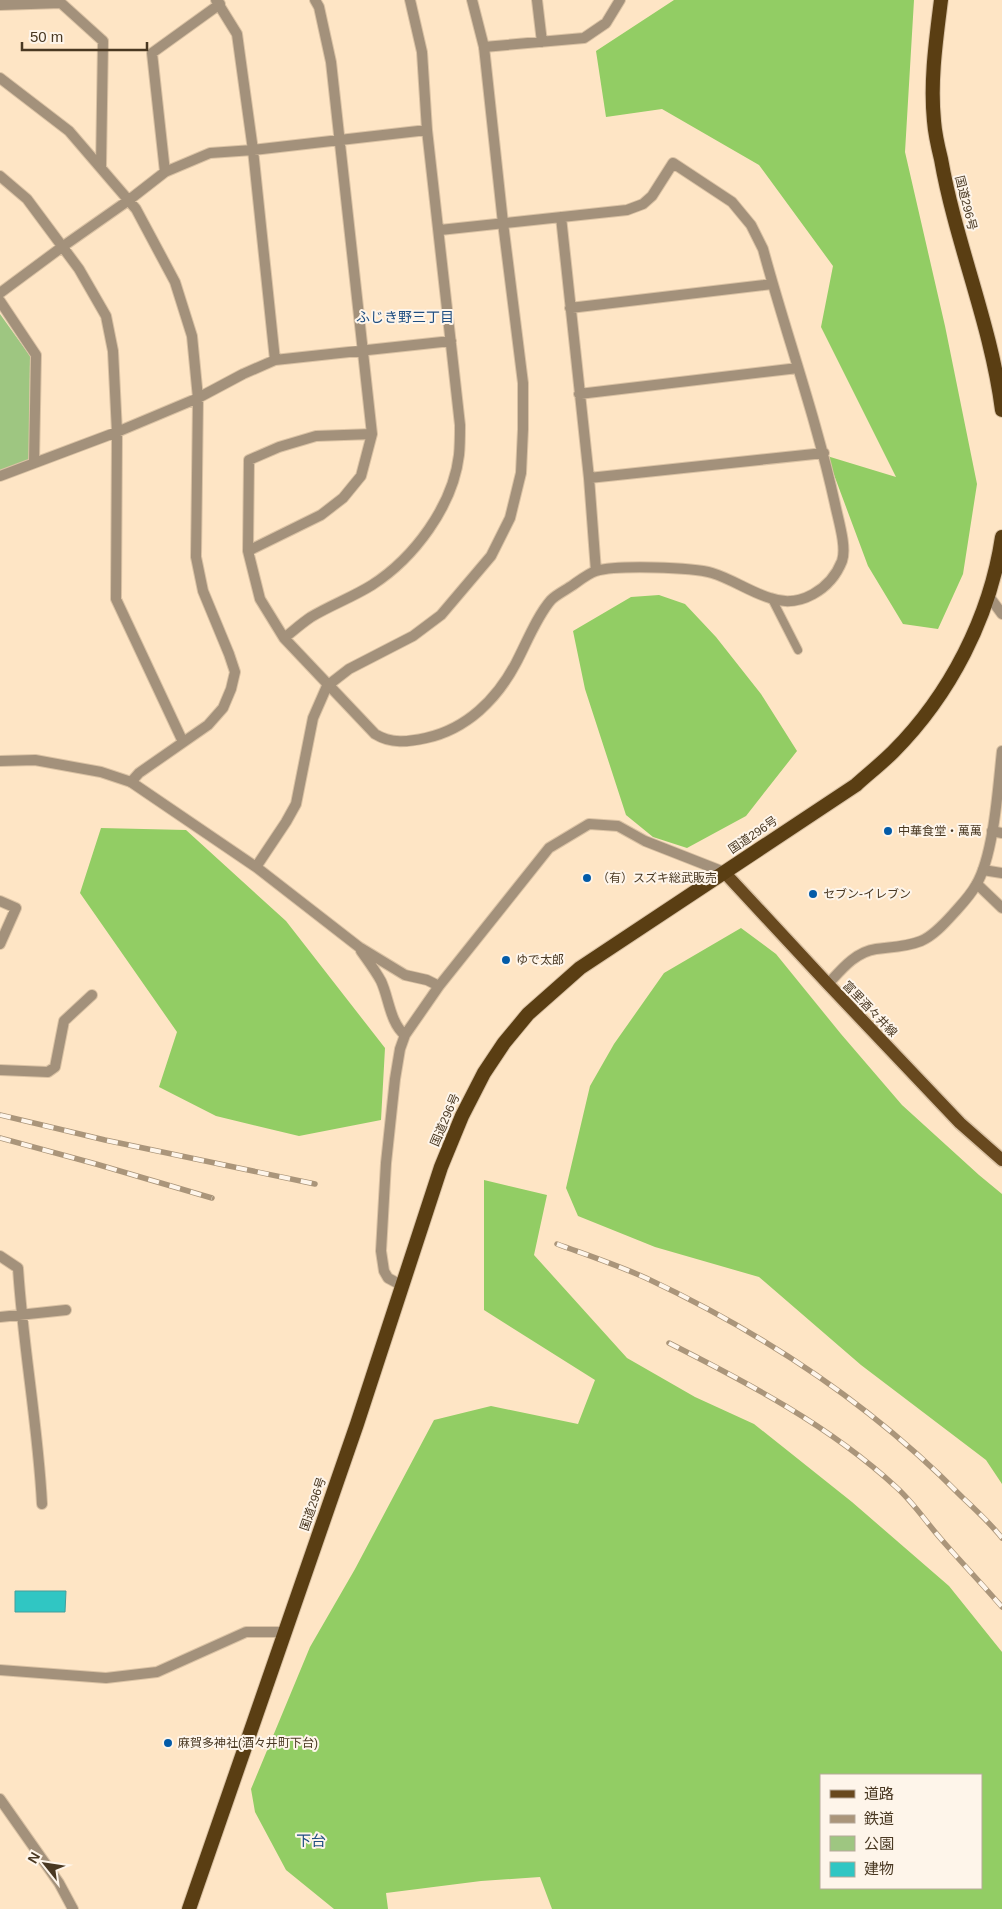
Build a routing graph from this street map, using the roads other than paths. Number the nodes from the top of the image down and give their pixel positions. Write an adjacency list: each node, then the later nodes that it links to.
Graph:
1 (315, 0): 13 (street)
2 (410, 0): 12 (street)
3 (472, 0): 10 (street)
4 (537, 0): 9 (street)
5 (620, 0): 9 (street)
6 (941, 0): 33 (highway, 国道296号)
7 (218, 2): 14 (street); 16 (street)
8 (0, 4): 15 (street)
9 (542, 42): 10 (street)
10 (484, 47): 20 (street)
11 (0, 78): 15 (street)
12 (427, 130): 13 (street); 21 (street)
13 (340, 140): 14 (street); 28 (street)
14 (253, 150): 16 (street); 29 (street)
15 (101, 167): 18 (street)
16 (164, 172): 18 (street)
17 (0, 176): 22 (street)
18 (129, 200): 22 (street); 32 (street)
19 (561, 217): 20 (street); 23 (street); 26 (street)
20 (503, 223): 21 (street); 48 (street)
21 (440, 230): 27 (street)
22 (62, 247): 24 (street); 34 (street)
23 (772, 284): 26 (street); 30 (street)
24 (0, 293)
25 (0, 301): 37 (street)
26 (570, 308): 31 (street)
27 (451, 341): 28 (street); 46 (street)
28 (364, 351): 29 (street); 35 (street)
29 (275, 360): 32 (street)
30 (798, 368): 31 (street); 36 (street)
31 (580, 394): 39 (street)
32 (198, 398): 34 (street); 49 (street)
33 (1002, 410)
34 (117, 432): 37 (street); 49 (street)
35 (372, 434): 41 (street); 41 (street)
36 (824, 453): 39 (street); 44 (street)
37 (34, 462): 38 (street)
38 (0, 476)
39 (589, 478): 42 (street)
40 (1002, 537): 43 (highway, 国道296号)
41 (248, 551): 46 (street)
42 (596, 571): 44 (street); 48 (street)
43 (988, 595): 45 (street); 56 (highway, 国道296号)
44 (772, 599): 47 (lane)
45 (1002, 614)
46 (284, 638): 48 (street)
47 (798, 650)
48 (327, 686): 54 (street)
49 (183, 742): 52 (street)
50 (1002, 751): 53 (street)
51 (0, 761): 52 (street)
52 (131, 782): 54 (street)
53 (997, 832): 55 (street)
54 (256, 867): 62 (street)
55 (983, 870): 57 (street); 58 (street)
56 (724, 872): 63 (main road, 富里酒々井線); 64 (street); 70 (highway, 国道296号)
57 (1002, 873)
58 (977, 884): 60 (street); 63 (street)
59 (0, 901): 61 (street)
60 (1002, 908)
61 (0, 944)
62 (359, 947): 64 (street); 66 (street)
63 (828, 984): 68 (main road, 富里酒々井線)
64 (439, 986): 66 (street)
65 (92, 995): 67 (street)
66 (405, 1035): 70 (street)
67 (0, 1070)
68 (1002, 1160)
69 (0, 1256): 72 (street)
70 (401, 1285): 75 (highway, 国道296号)
71 (66, 1310): 72 (street)
72 (21, 1316): 73 (street); 74 (street)
73 (0, 1317)
74 (42, 1504)
75 (284, 1632): 76 (street); 79 (highway, 国道296号)
76 (0, 1670)
77 (0, 1799): 78 (street)
78 (73, 1909)
79 (189, 1909)

